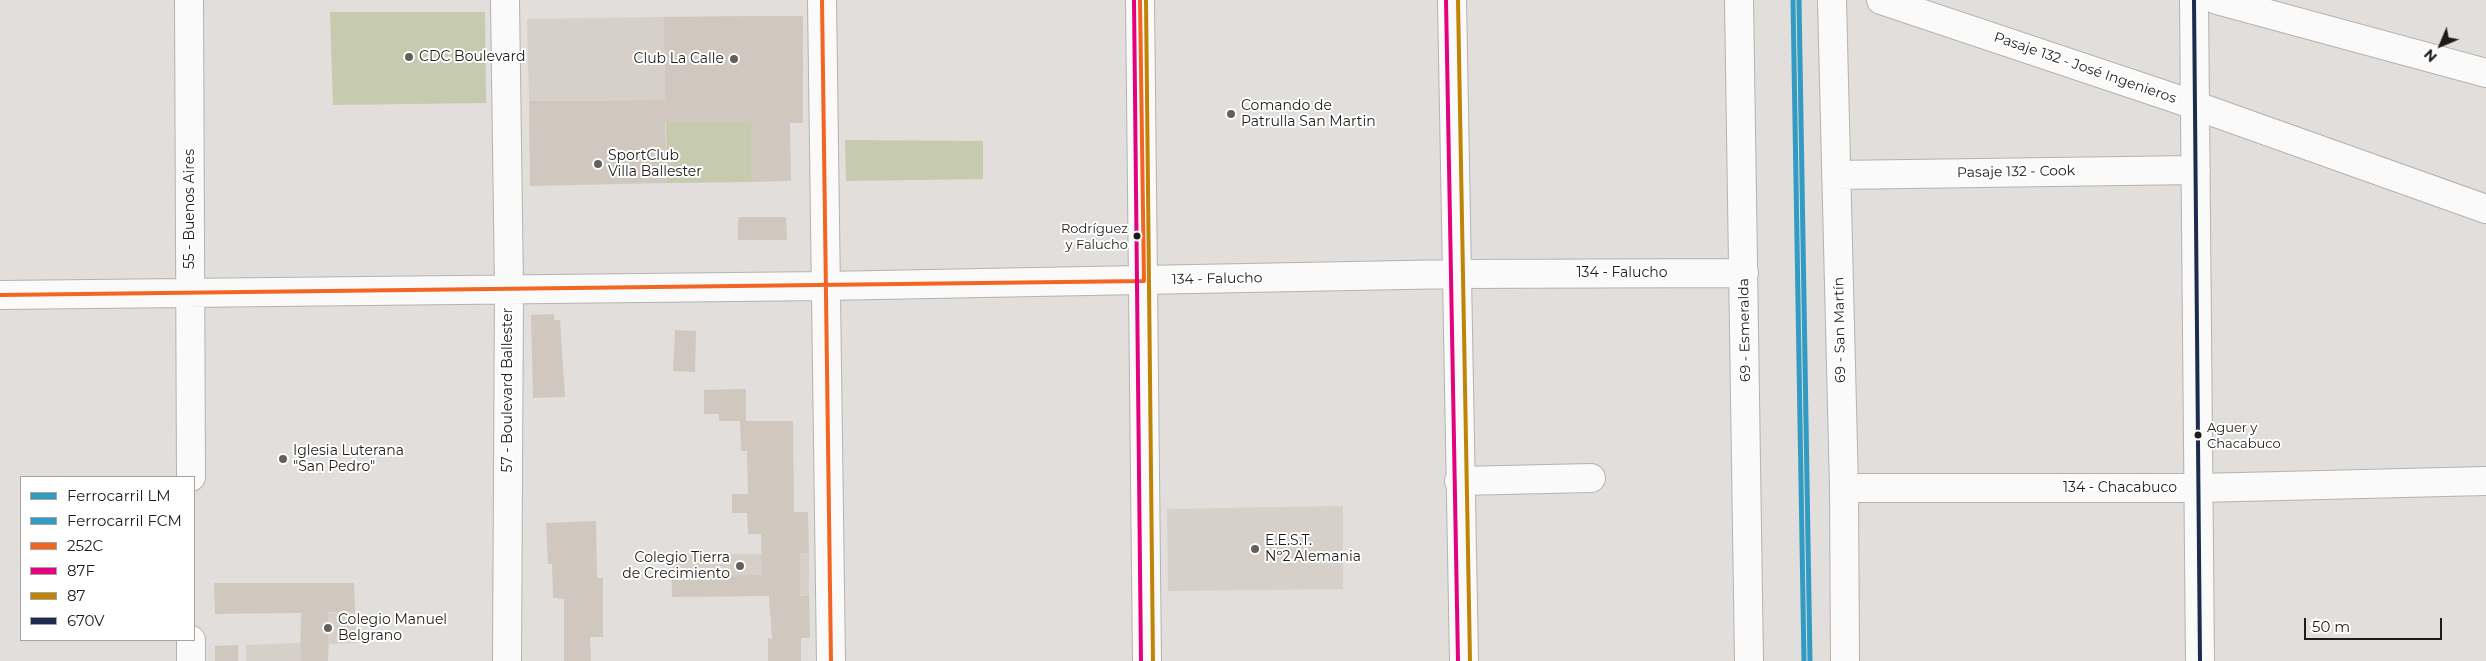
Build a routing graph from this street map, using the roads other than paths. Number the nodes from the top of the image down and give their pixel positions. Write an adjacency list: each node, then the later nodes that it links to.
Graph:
1 (189, 0): 21 (street, 55 - Buenos Aires)
2 (505, 0): 20 (street, 57 - Boulevard Ballester)
3 (822, 0): 19 (street)
4 (1140, 0): 18 (street)
5 (1452, 0): 17 (street)
6 (1739, 0): 16 (street, 69 - Esmeralda)
7 (1832, 0): 14 (street, 69 - San Martín)
8 (1881, 0): 12 (street, Pasaje 132 - José Ingenieros)
9 (2194, 0): 12 (street)
10 (2217, 0): 11 (street)
11 (2486, 73)
12 (2196, 106): 13 (street); 15 (street, Pasaje 132 - José Ingenieros)
13 (2196, 170): 14 (street, Pasaje 132 - Cook); 28 (street)
14 (1836, 175): 27 (street, 69 - San Martín)
15 (2486, 209)
16 (1744, 273): 17 (street, 134 - Falucho); 35 (street, 69 - Esmeralda)
17 (1457, 274): 18 (street, 134 - Falucho); 25 (street)
18 (1144, 281): 19 (street, 134 - Falucho); 33 (street)
19 (825, 286): 20 (street, 134 - Falucho); 32 (street)
20 (509, 289): 21 (street, 134 - Falucho); 31 (street, 57 - Boulevard Ballester)
21 (191, 292): 22 (street, 134 - Falucho); 23 (street, 55 - Buenos Aires)
22 (0, 295)
23 (191, 476)
24 (1591, 478): 25 (street)
25 (1459, 480): 34 (street)
26 (2486, 481): 28 (street, 134 - Chacabuco)
27 (1844, 488): 28 (street, 134 - Chacabuco); 36 (street, 69 - San Martín)
28 (2199, 488): 37 (street)
29 (191, 641): 30 (street)
30 (191, 661)
31 (507, 661)
32 (831, 661)
33 (1147, 661)
34 (1464, 661)
35 (1749, 661)
36 (1845, 661)
37 (2200, 661)

